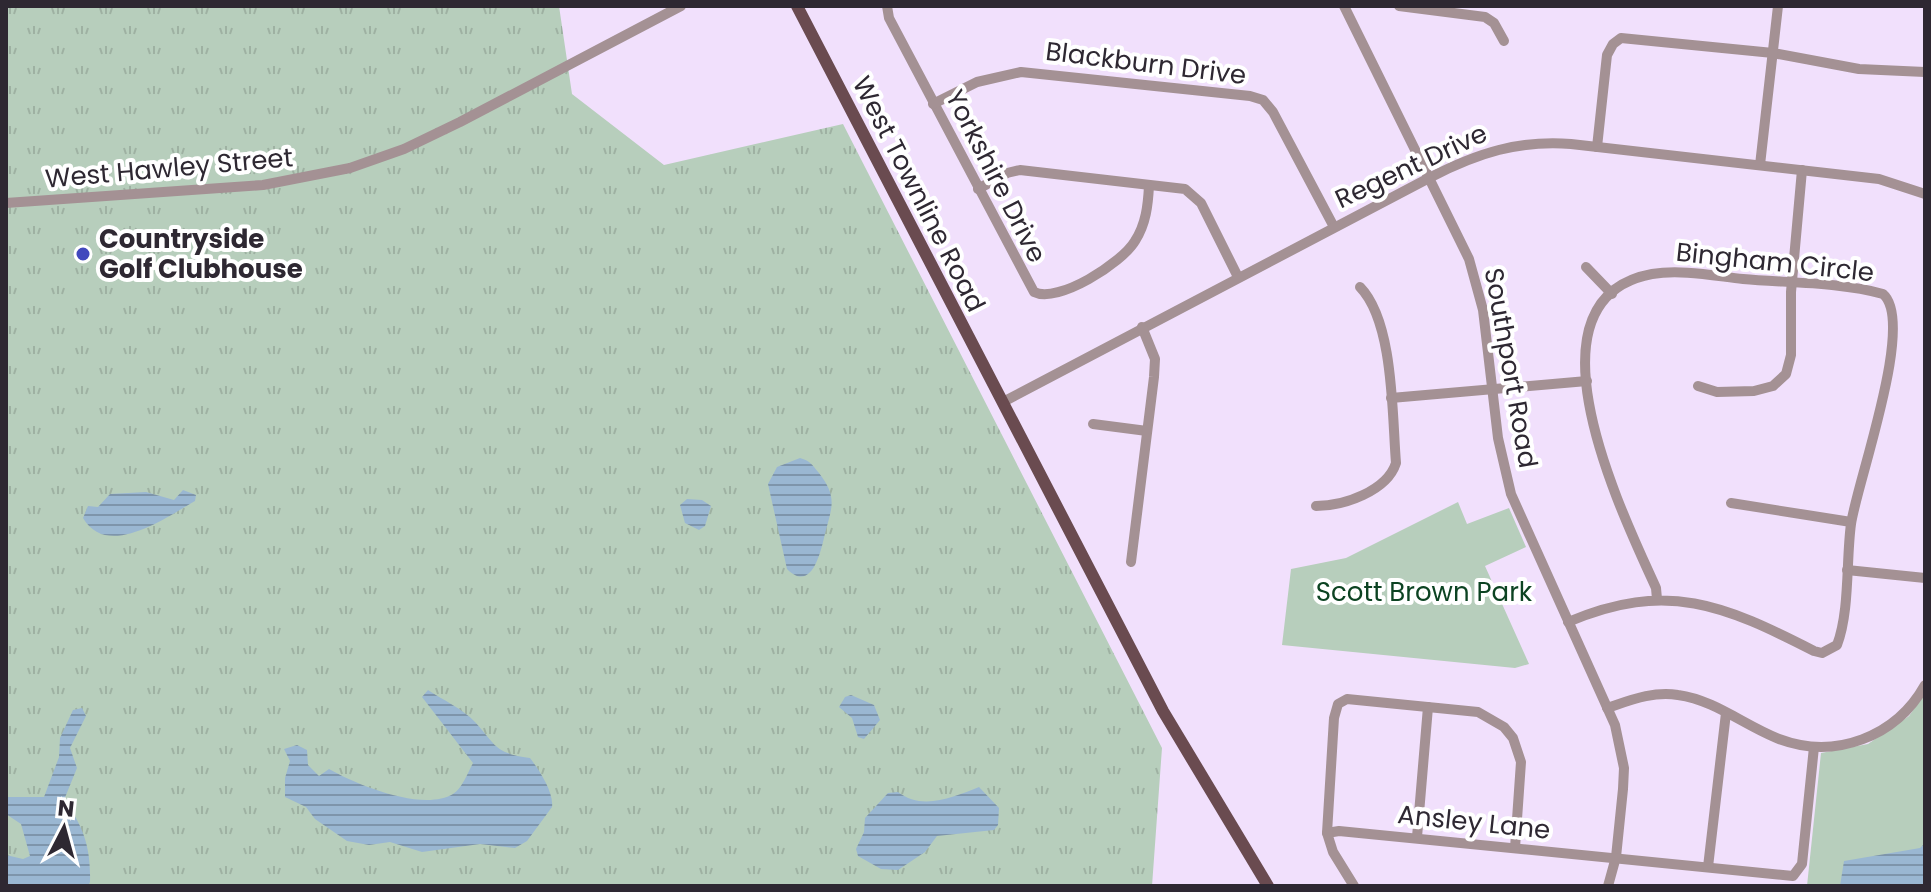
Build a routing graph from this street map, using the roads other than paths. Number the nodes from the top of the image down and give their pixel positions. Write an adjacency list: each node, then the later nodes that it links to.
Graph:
1 (681, 6): 18 (street, West Hawley Street)
2 (797, 6): 30 (main road, West Townline Road)
3 (887, 6): 10 (street, Yorkshire Drive)
4 (1344, 6): 14 (street, Southport Road)
5 (1399, 6): 7 (street)
6 (1778, 6): 8 (street)
7 (1504, 41)
8 (1773, 53): 9 (street); 11 (street); 12 (street)
9 (1925, 72)
10 (933, 104): 16 (street, Yorkshire Drive); 19 (street, Blackburn Drive)
11 (1597, 147): 12 (street, Regent Drive); 14 (street, Regent Drive)
12 (1760, 165): 13 (street, Regent Drive)
13 (1802, 170): 17 (street, Regent Drive); 22 (street)
14 (1431, 177): 19 (street, Regent Drive); 28 (street, Southport Road)
15 (1149, 186): 16 (street); 16 (street, Yorkshire Drive); 21 (street)
16 (978, 189)
17 (1925, 194)
18 (6, 203)
19 (1334, 227): 21 (street, Regent Drive)
20 (1586, 267): 24 (street)
21 (1238, 277): 25 (street, Regent Drive)
22 (1792, 283): 24 (street, Bingham Circle); 27 (street); 35 (street, Bingham Circle)
23 (1360, 287): 29 (street)
24 (1612, 294): 26 (street, Bingham Circle)
25 (1142, 327): 30 (street, Regent Drive); 32 (street)
26 (1587, 381): 28 (street); 39 (street, Bingham Circle)
27 (1698, 386)
28 (1493, 390): 29 (street); 40 (street, Southport Road)
29 (1391, 398): 34 (street)
30 (1003, 402): 51 (main road, West Townline Road)
31 (1093, 424): 32 (street)
32 (1147, 431): 36 (street)
33 (1731, 503): 35 (street)
34 (1316, 506)
35 (1851, 522): 37 (street, Bingham Circle)
36 (1131, 562)
37 (1847, 570): 38 (street); 39 (street, Bingham Circle)
38 (1925, 578)
39 (1657, 599): 40 (street)
40 (1568, 622): 43 (street, Southport Road)
41 (1925, 685): 45 (street)
42 (1428, 707): 46 (street); 47 (street); 48 (street)
43 (1607, 708): 44 (street); 49 (street, Southport Road)
44 (1726, 713): 45 (street); 50 (street)
45 (1814, 747): 50 (street, Ansley Lane)
46 (1327, 833): 47 (street, Ansley Lane); 52 (street)
47 (1417, 837): 48 (street, Ansley Lane)
48 (1515, 848): 49 (street, Ansley Lane)
49 (1616, 857): 50 (street, Ansley Lane); 53 (street, Southport Road)
50 (1708, 867)
51 (1268, 886)
52 (1354, 886)
53 (1608, 886)

